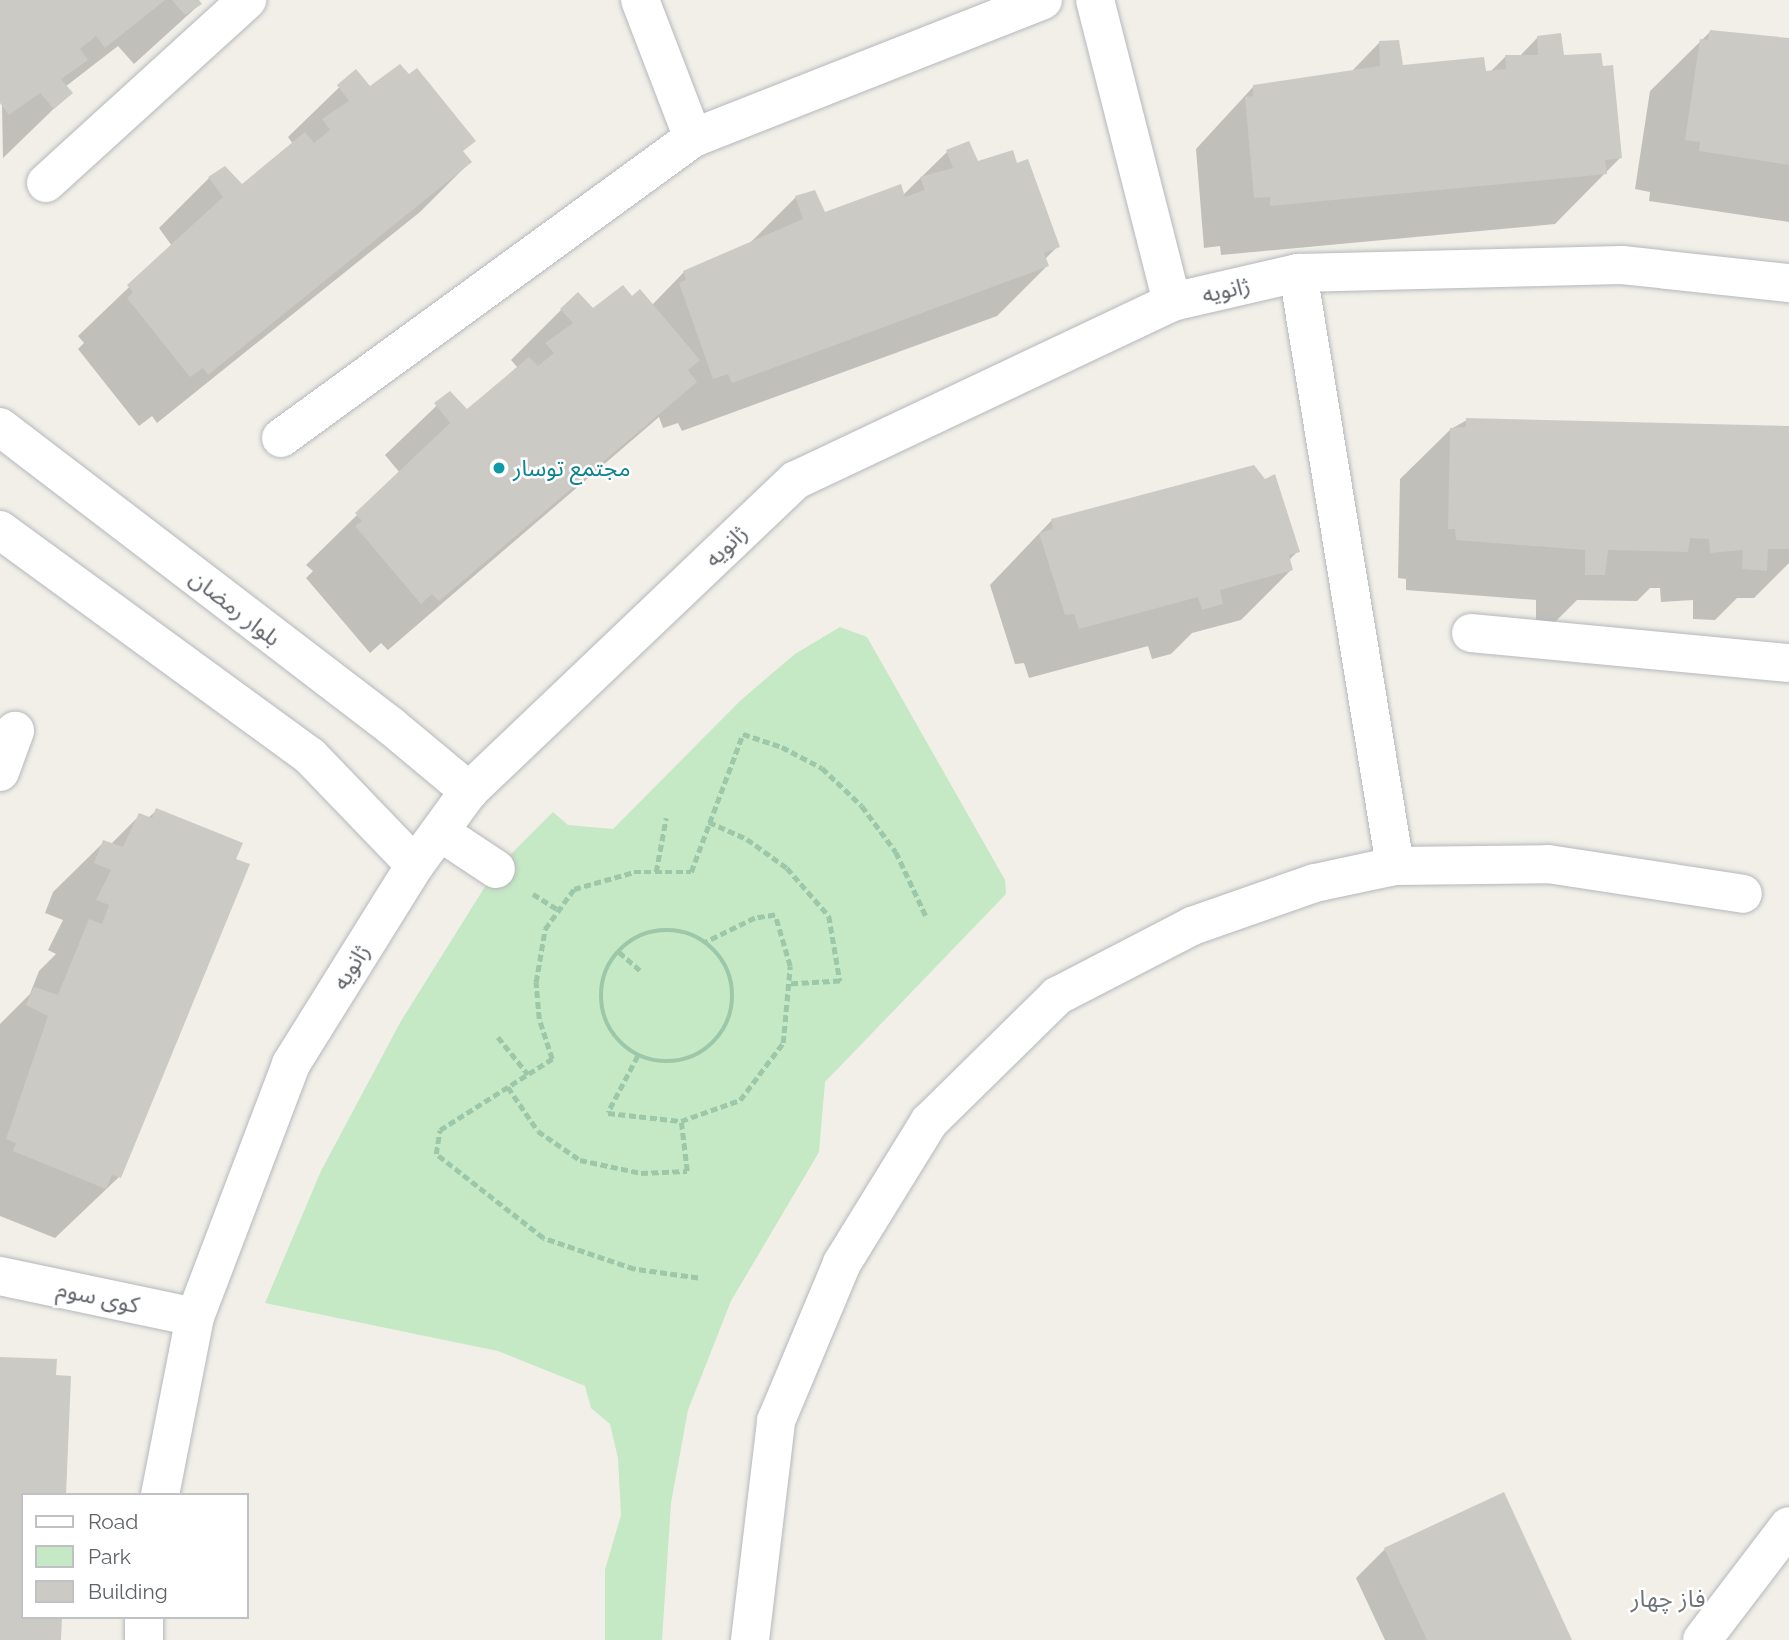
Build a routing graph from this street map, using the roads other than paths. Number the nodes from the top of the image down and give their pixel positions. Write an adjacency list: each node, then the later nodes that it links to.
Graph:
1 (247, 0): 6 (street)
2 (640, 0): 5 (street)
3 (1044, 0): 5 (street)
4 (1094, 0): 9 (street)
5 (693, 138): 11 (street)
6 (46, 183)
7 (1298, 273): 8 (street, ژانویه); 9 (street, ژانویه); 20 (street)
8 (1789, 283)
9 (1172, 302): 17 (street, ژانویه)
10 (0, 427): 17 (street, بلوار رمضان)
11 (281, 438)
12 (0, 530): 19 (street)
13 (1471, 633): 14 (street)
14 (1789, 663)
15 (15, 731): 16 (street)
16 (0, 772)
17 (469, 791): 18 (street, ژانویه)
18 (440, 832): 19 (street, ژانویه); 21 (street)
19 (415, 865): 24 (street, ژانویه)
20 (1395, 866): 22 (street); 29 (street)
21 (496, 869)
22 (1743, 894)
23 (0, 1276): 24 (street, کوی سوم)
24 (195, 1317): 25 (street, ژانویه)
25 (160, 1493)
26 (1789, 1526): 30 (street)
27 (144, 1619): 28 (street)
28 (144, 1640)
29 (750, 1640)
30 (1702, 1640)

